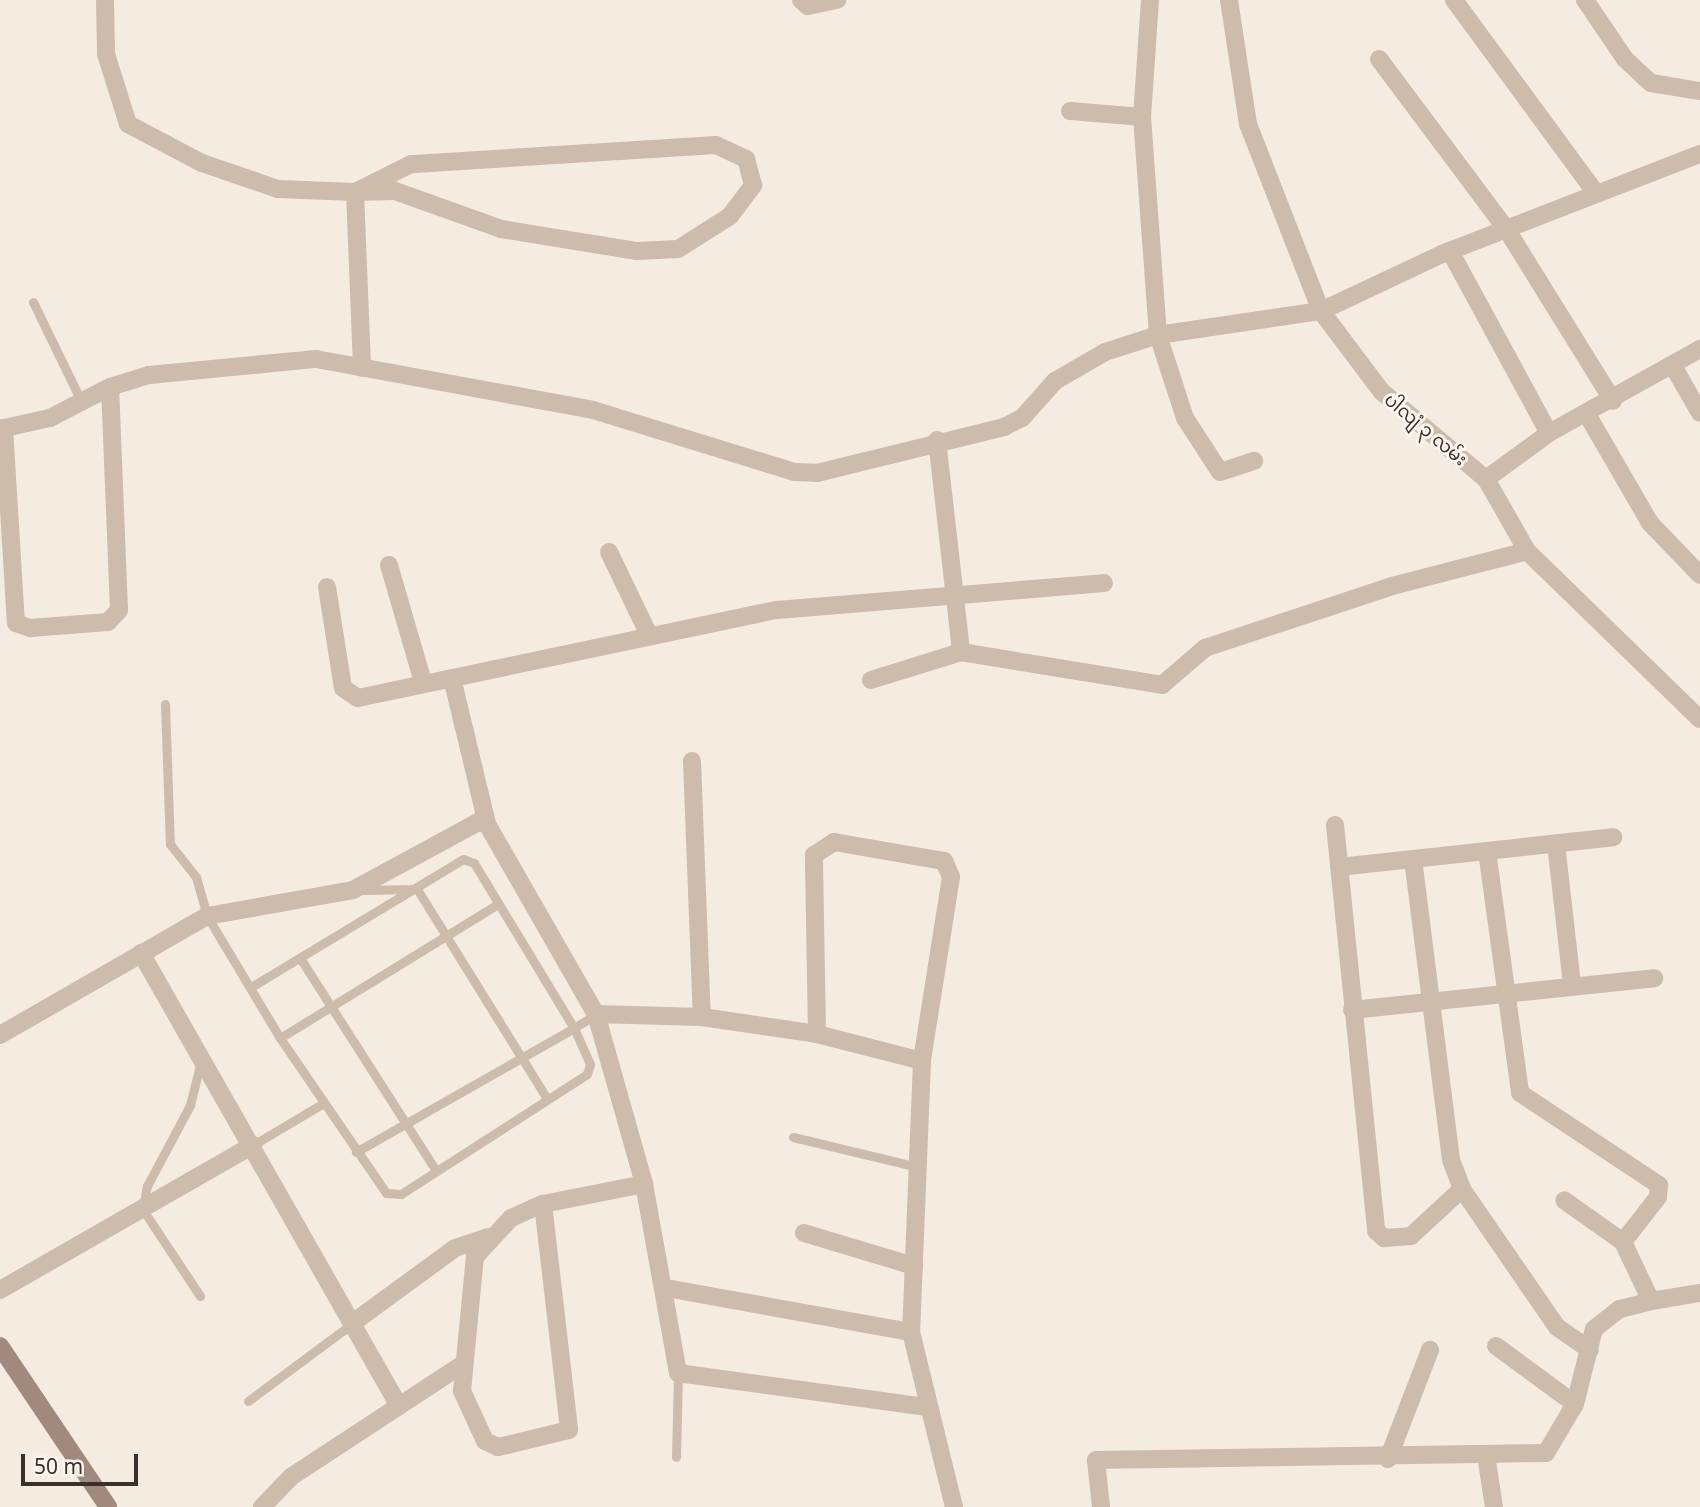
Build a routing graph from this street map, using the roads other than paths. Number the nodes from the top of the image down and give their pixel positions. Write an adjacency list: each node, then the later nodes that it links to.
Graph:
1 (105, 0): 13 (street)
2 (801, 0): 3 (street)
3 (837, 0)
4 (1150, 0): 11 (street)
5 (1230, 0): 18 (street, ပါလျံ ၃ လမ်း)
6 (1454, 0): 14 (street)
7 (1585, 0): 9 (street)
8 (1379, 59): 15 (street)
9 (1700, 91)
10 (1070, 111): 11 (street)
11 (1142, 117): 19 (street)
12 (1700, 154): 14 (street)
13 (355, 192): 13 (street); 22 (street)
14 (1596, 193): 15 (street)
15 (1507, 230): 16 (street); 24 (street)
16 (1450, 251): 18 (street); 29 (street)
17 (33, 302): 25 (lane)
18 (1321, 311): 19 (street); 32 (street, ပါလျံ ၃ လမ်း)
19 (1158, 335): 30 (street); 31 (street)
20 (1700, 349): 21 (street)
21 (1673, 366): 24 (street); 26 (street)
22 (362, 368): 23 (street); 30 (street)
23 (110, 387): 25 (street); 28 (street)
24 (1614, 401): 27 (street)
25 (82, 403): 28 (street)
26 (1700, 413)
27 (1588, 416): 29 (street); 36 (street)
28 (2, 428)
29 (1549, 433): 32 (street)
30 (937, 440): 39 (street)
31 (1254, 461)
32 (1486, 479): 33 (street, ပါလျံ ၃ လမ်း)
33 (1527, 551): 41 (street); 46 (street, ပါလျံ ၃ လမ်း)
34 (609, 552): 40 (street)
35 (389, 565): 44 (street)
36 (1700, 575)
37 (1104, 583): 39 (street)
38 (327, 587): 44 (street)
39 (952, 594): 40 (street); 41 (street)
40 (648, 633): 42 (street)
41 (961, 652): 43 (street)
42 (452, 678): 44 (street); 48 (street)
43 (871, 680)
44 (423, 682)
45 (165, 704): 58 (lane)
46 (1700, 719)
47 (692, 761): 70 (street)
48 (487, 824): 56 (street); 69 (street)
49 (1335, 825): 54 (street)
50 (1613, 837): 51 (street)
51 (1556, 844): 52 (street); 63 (street)
52 (1487, 851): 53 (street); 65 (street)
53 (1413, 859): 54 (street); 66 (street)
54 (1339, 867): 68 (street)
55 (417, 889): 56 (lane); 57 (lane); 59 (lane); 61 (lane)
56 (353, 890): 58 (street)
57 (498, 904): 59 (lane); 71 (lane)
58 (208, 916): 60 (street); 64 (lane)
59 (446, 936): 67 (lane); 76 (lane)
60 (141, 953): 73 (street); 75 (street)
61 (300, 958): 64 (lane); 67 (lane)
62 (1654, 978): 63 (street)
63 (1572, 985): 65 (street)
64 (251, 987): 74 (lane)
65 (1504, 994): 66 (street); 93 (street)
66 (1429, 1000): 68 (street); 87 (street)
67 (332, 1007): 74 (lane); 80 (lane)
68 (1352, 1010): 87 (street)
69 (597, 1014): 70 (street); 71 (lane); 86 (street)
70 (702, 1017): 72 (street)
71 (574, 1028): 76 (lane); 78 (lane)
72 (817, 1034): 77 (street); 77 (street)
73 (0, 1035)
74 (280, 1038): 79 (lane)
75 (202, 1055): 82 (street); 90 (lane)
76 (521, 1058): 78 (lane); 80 (lane)
77 (922, 1060): 84 (street)
78 (547, 1099): 85 (lane)
79 (321, 1104): 82 (lane); 83 (lane)
80 (404, 1125): 83 (lane); 85 (lane)
81 (793, 1137): 84 (lane)
82 (253, 1145): 90 (street); 100 (street)
83 (356, 1152): 85 (lane)
84 (918, 1167): 94 (street)
85 (436, 1171)
86 (644, 1184): 89 (street); 95 (street)
87 (1462, 1189): 105 (street)
88 (1564, 1200): 93 (street)
89 (543, 1204): 92 (street); 106 (street)
90 (143, 1210): 96 (street); 98 (lane)
91 (804, 1233): 94 (street)
92 (488, 1237): 100 (street); 106 (street)
93 (1623, 1242): 99 (street)
94 (914, 1266): 101 (street)
95 (666, 1288): 101 (street); 107 (street)
96 (0, 1290)
97 (1700, 1293): 99 (street)
98 (200, 1296)
99 (1651, 1301): 105 (street)
100 (354, 1322): 108 (lane); 110 (street)
101 (911, 1332): 111 (street)
102 (0, 1346): 115 (main road)
103 (1496, 1346): 109 (street)
104 (1430, 1350): 114 (street)
105 (1590, 1350): 109 (street)
106 (460, 1366): 110 (street)
107 (678, 1373): 111 (street); 113 (lane)
108 (248, 1401)
109 (1575, 1404): 112 (street)
110 (399, 1406): 116 (street)
111 (926, 1406): 117 (street)
112 (1486, 1455): 114 (street); 119 (street)
113 (676, 1457)
114 (1388, 1459): 118 (street)
115 (108, 1507)
116 (262, 1507)
117 (954, 1507)
118 (1101, 1507)
119 (1494, 1507)

